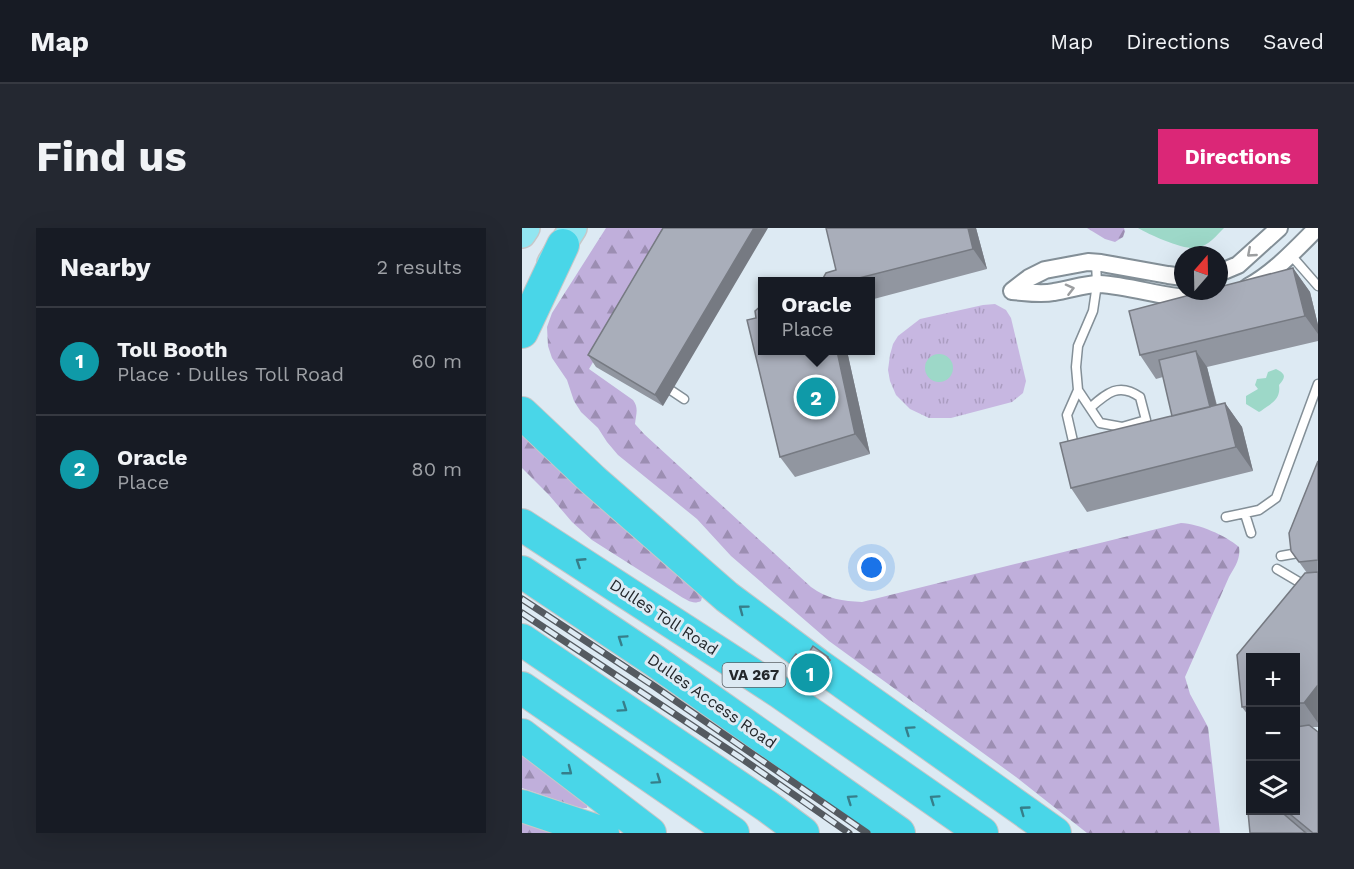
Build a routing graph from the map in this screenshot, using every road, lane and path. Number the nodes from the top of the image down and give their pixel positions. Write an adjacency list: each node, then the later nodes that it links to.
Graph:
1 (526, 228): 4 (main road)
2 (1279, 228): 8 (street, one-way to 8)
3 (1317, 228): 6 (street)
4 (522, 234)
5 (568, 236): 14 (main road); 15 (highway)
6 (1290, 254): 11 (lane); 12 (street)
7 (1096, 262): 9 (street); 10 (lane); 10 (street, one-way to 10)
8 (1228, 269)
9 (1174, 275)
10 (1097, 284): 13 (street); 18 (lane)
11 (1318, 286)
12 (1233, 293)
13 (1174, 297)
14 (522, 307)
15 (522, 333)
16 (1318, 384): 26 (lane)
17 (522, 389): 28 (highway)
18 (1078, 390): 21 (lane); 25 (lane)
19 (672, 391): 20 (lane)
20 (684, 399)
21 (1090, 408): 23 (lane); 23 (lane)
22 (522, 413): 28 (highway)
23 (1146, 420): 24 (lane)
24 (1147, 431)
25 (1077, 462)
26 (1245, 514): 27 (lane); 30 (lane)
27 (1226, 517)
28 (640, 520): 46 (highway, one-way to 28)
29 (522, 525): 45 (highway, Dulles Toll Road / VA 267, one-way to 29)
30 (1251, 533)
31 (1298, 553): 32 (lane)
32 (1281, 556)
33 (1277, 568): 35 (lane)
34 (522, 572): 44 (highway, Dulles Access Road, one-way to 34)
35 (1318, 584)
36 (522, 640): 43 (highway, one-way to 43)
37 (522, 688): 42 (highway, one-way to 42)
38 (522, 735): 41 (highway, one-way to 41)
39 (522, 806): 40 (highway)
40 (603, 833)
41 (650, 833)
42 (733, 833)
43 (803, 833)
44 (899, 833)
45 (982, 833)
46 (1055, 833)

